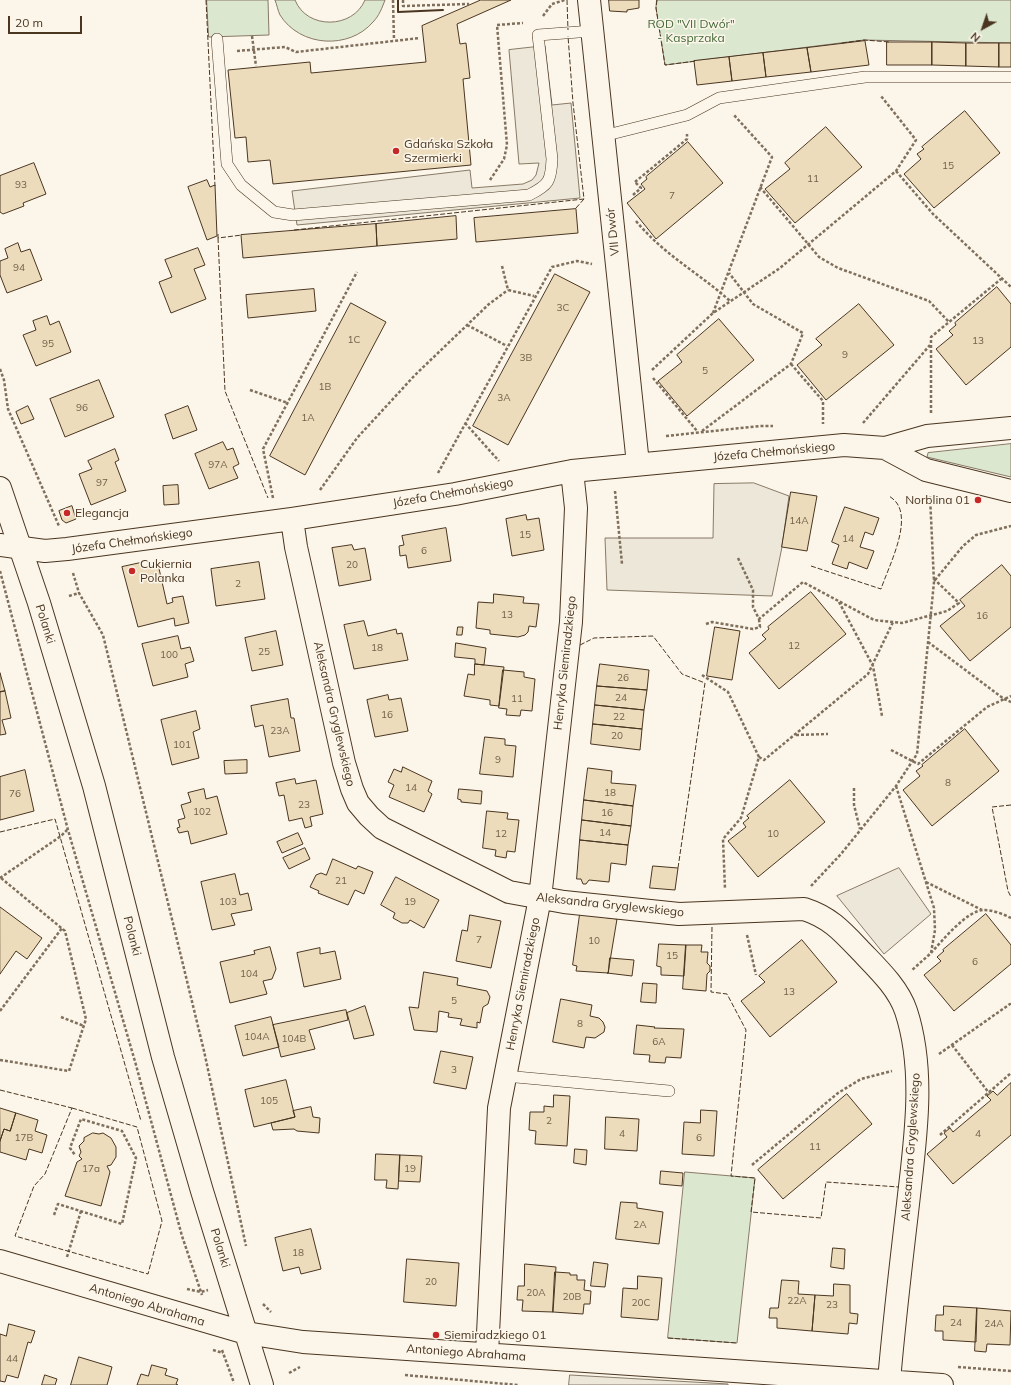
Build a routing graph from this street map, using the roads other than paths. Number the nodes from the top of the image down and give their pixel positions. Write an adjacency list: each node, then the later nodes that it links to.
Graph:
1 (589, 0): 2 (street, VII Dwór)
2 (592, 31): 3 (lane); 5 (street, VII Dwór)
3 (217, 40)
4 (1011, 77): 5 (lane)
5 (603, 136): 8 (street, VII Dwór)
6 (1011, 428): 7 (street, Józefa Chełmońskiego)
7 (885, 448): 8 (street, Józefa Chełmońskiego); 11 (street, Józefa Chełmońskiego)
8 (638, 464): 9 (street, Józefa Chełmońskiego)
9 (572, 471): 12 (street, Józefa Chełmońskiego); 15 (street, Henryka Siemiradzkiego)
10 (0, 488): 14 (street, Polanki)
11 (1011, 491)
12 (292, 519): 14 (street, Józefa Chełmońskiego); 15 (street, Aleksandra Gryglewskiego)
13 (0, 545): 14 (street, Józefa Chełmońskiego)
14 (21, 549): 19 (street, Polanki)
15 (540, 898): 16 (street, Henryka Siemiradzkiego); 21 (street, Aleksandra Gryglewskiego)
16 (505, 1076): 17 (lane); 20 (street, Henryka Siemiradzkiego)
17 (669, 1092)
18 (0, 1261): 19 (street, Antoniego Abrahama)
19 (246, 1333): 20 (street, Antoniego Abrahama); 22 (street, Polanki)
20 (487, 1354): 21 (street, Antoniego Abrahama)
21 (889, 1381): 23 (street, Antoniego Abrahama)
22 (262, 1385)
23 (942, 1385)

